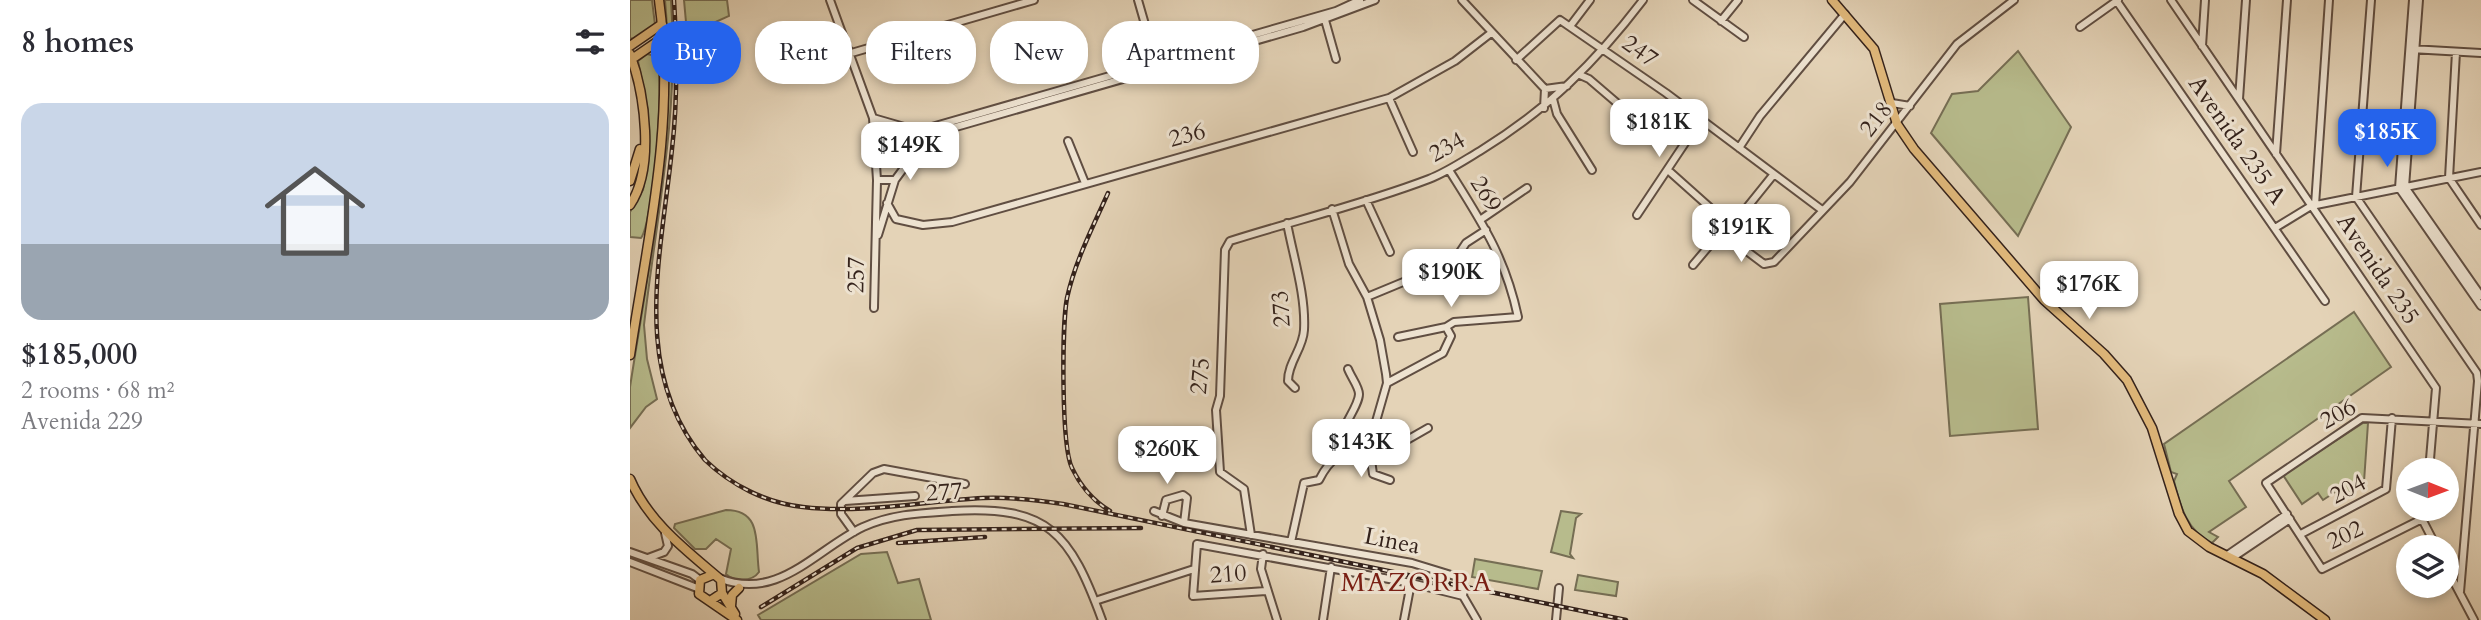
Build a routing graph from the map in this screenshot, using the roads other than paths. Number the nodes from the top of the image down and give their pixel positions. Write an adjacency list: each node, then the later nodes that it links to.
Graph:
1 (659, 0): 25 (main road)
2 (830, 0): 26 (street, 257)
3 (1031, 0): 44 (street)
4 (1138, 0): 27 (street)
5 (1360, 0): 33 (street)
6 (1375, 0): 24 (street)
7 (1462, 0): 32 (street)
8 (1590, 0): 29 (street)
9 (1643, 0): 40 (street, 234)
10 (1693, 0): 28 (street)
11 (1738, 0): 28 (street)
12 (1832, 0): 23 (main road)
13 (2014, 0): 60 (street, 218)
14 (2117, 0): 30 (street); 99 (street, Avenida 235 A)
15 (2171, 0): 38 (street, Avenida 235)
16 (2205, 0): 38 (street)
17 (2245, 0): 58 (street)
18 (2287, 0): 72 (street)
19 (2329, 0): 89 (street)
20 (2371, 0): 85 (street)
21 (2413, 0): 39 (street)
22 (2419, 0): 39 (street)
23 (1845, 15): 59 (main road); 70 (street)
24 (1325, 20): 35 (street); 47 (street)
25 (662, 21)
26 (837, 21)
27 (1144, 21)
28 (1721, 21): 34 (street)
29 (1571, 25): 40 (street, 247); 48 (street)
30 (2080, 27)
31 (651, 32): 36 (main road)
32 (1491, 33): 48 (street); 56 (street, 236)
33 (1259, 34)
34 (1744, 37)
35 (1259, 38)
36 (630, 46)
37 (651, 46): 42 (main road)
38 (2202, 46): 58 (street, Avenida 235)
39 (2412, 49): 41 (street); 84 (street)
40 (1605, 50): 50 (street, 234); 63 (street, 247)
41 (2456, 52): 45 (street); 78 (street)
42 (640, 53): 43 (main road); 46 (main road)
43 (651, 53)
44 (852, 53)
45 (2481, 53)
46 (631, 57): 66 (main road)
47 (1336, 59)
48 (1516, 61): 54 (street)
49 (852, 64): 62 (street, 257)
50 (1580, 75): 53 (street, 234); 67 (street)
51 (1102, 81): 55 (street)
52 (664, 84): 115 (main road)
53 (1568, 86): 54 (street); 57 (street, 234)
54 (1545, 89): 61 (street)
55 (1055, 94): 65 (street); 69 (street)
56 (1389, 98): 71 (street); 82 (street, 236)
57 (1553, 99): 61 (street, 234); 74 (street)
58 (2239, 99): 72 (street, Avenida 235)
59 (1892, 103): 60 (street); 64 (main road)
60 (1910, 106): 64 (street, 218)
61 (1544, 108): 73 (street, 234)
62 (873, 118): 65 (street); 79 (street, 257)
63 (1701, 119): 70 (street, 247); 75 (street)
64 (1897, 124): 92 (street, 218); 144 (main road)
65 (918, 131): 69 (street)
66 (644, 133): 81 (main road); 88 (main road)
67 (1652, 134)
68 (1068, 141): 82 (street)
69 (923, 142): 80 (street, 257)
70 (1740, 148): 77 (street, 247)
71 (1413, 152)
72 (2276, 154): 89 (street, Avenida 235)
73 (1449, 170): 86 (street, 234); 96 (street, 269)
74 (1592, 170)
75 (1669, 171): 93 (street); 101 (street)
76 (2481, 172): 78 (street)
77 (1774, 174): 91 (street); 92 (street, 247)
78 (2449, 178): 84 (street); 98 (street)
79 (877, 180): 80 (street); 102 (street, 257)
80 (895, 180): 87 (street, 257)
81 (630, 181)
82 (1085, 183): 95 (street, 236)
83 (1527, 188): 96 (street)
84 (2402, 188): 85 (street); 108 (street); 111 (street)
85 (2356, 197): 89 (street); 121 (street)
86 (1366, 200): 90 (street, 234); 104 (street)
87 (887, 203): 94 (street, 257); 95 (street)
88 (630, 205)
89 (2313, 205): 99 (street); 120 (street, Avenida 235)
90 (1332, 209): 97 (street, 234); 109 (street)
91 (1745, 210)
92 (1822, 210): 101 (street, 218)
93 (1637, 215)
94 (883, 219): 95 (street, 236); 102 (street, 257)
95 (896, 219)
96 (1480, 220): 100 (street, 269)
97 (1287, 223): 103 (street, 234); 118 (street, 273)
98 (2481, 225)
99 (2275, 228): 110 (street, Avenida 235 A)
100 (1486, 230): 105 (street); 113 (street, 269)
101 (1720, 231): 107 (street)
102 (875, 242): 112 (street, 257)
103 (1225, 250): 139 (street, 275)
104 (1390, 252)
105 (1454, 261): 106 (street); 109 (street)
106 (1476, 261)
107 (1693, 265)
108 (2481, 296)
109 (1367, 297): 117 (street)
110 (2325, 301)
111 (2481, 306)
112 (874, 308)
113 (1446, 327): 114 (street); 117 (street)
114 (1398, 337)
115 (630, 355)
116 (1348, 369): 124 (street)
117 (1387, 383): 123 (street)
118 (1295, 388)
119 (2392, 418): 120 (street, 206); 133 (street, 206); 138 (street, 204)
120 (2433, 421): 121 (street, 206); 125 (street, Avenida 235)
121 (2477, 423): 155 (street)
122 (1428, 428): 123 (street)
123 (1370, 443): 124 (street); 127 (street)
124 (1336, 455): 140 (street)
125 (2430, 458)
126 (630, 479): 136 (main road)
127 (1390, 480)
128 (965, 484): 130 (street)
129 (915, 496): 130 (street)
130 (843, 501): 137 (street)
131 (1154, 511): 132 (street, Linea)
132 (1162, 516): 135 (street, Linea); 135 (street)
133 (2289, 517): 138 (street); 144 (street)
134 (2416, 522): 138 (street, 202)
135 (1184, 523): 139 (street, Linea)
136 (665, 531): 141 (main road); 145 (street)
137 (854, 532): 152 (street, 277); 159 (street, 277)
138 (2301, 534)
139 (1251, 535): 140 (street, Linea)
140 (1291, 542): 157 (street, Linea)
141 (683, 549): 149 (main road); 150 (main road)
142 (630, 552): 145 (street)
143 (1263, 554): 147 (street, Linea); 148 (street, Linea); 154 (street)
144 (2229, 557): 169 (main road)
145 (647, 558): 150 (street)
146 (630, 562): 150 (street)
147 (1331, 567): 151 (street, Linea); 165 (street)
148 (1194, 569): 154 (street, 210); 159 (street)
149 (715, 576): 150 (main road); 152 (street, 277); 156 (main road)
150 (699, 582): 158 (main road)
151 (1411, 583): 157 (street, Linea); 166 (street)
152 (743, 586): 156 (street, 277); 160 (main road)
153 (1559, 588): 168 (street)
154 (1266, 591): 164 (street)
155 (2460, 592): 161 (street)
156 (722, 593): 158 (main road); 160 (main road)
157 (1463, 596): 167 (street)
158 (710, 601): 162 (main road)
159 (1095, 601): 163 (street, 277)
160 (732, 609): 162 (main road)
161 (2473, 618): 170 (street)
162 (738, 620)
163 (1102, 620)
164 (1277, 620)
165 (1323, 620)
166 (1404, 620)
167 (1477, 620)
168 (1556, 620)
169 (2325, 620)
170 (2465, 620)

